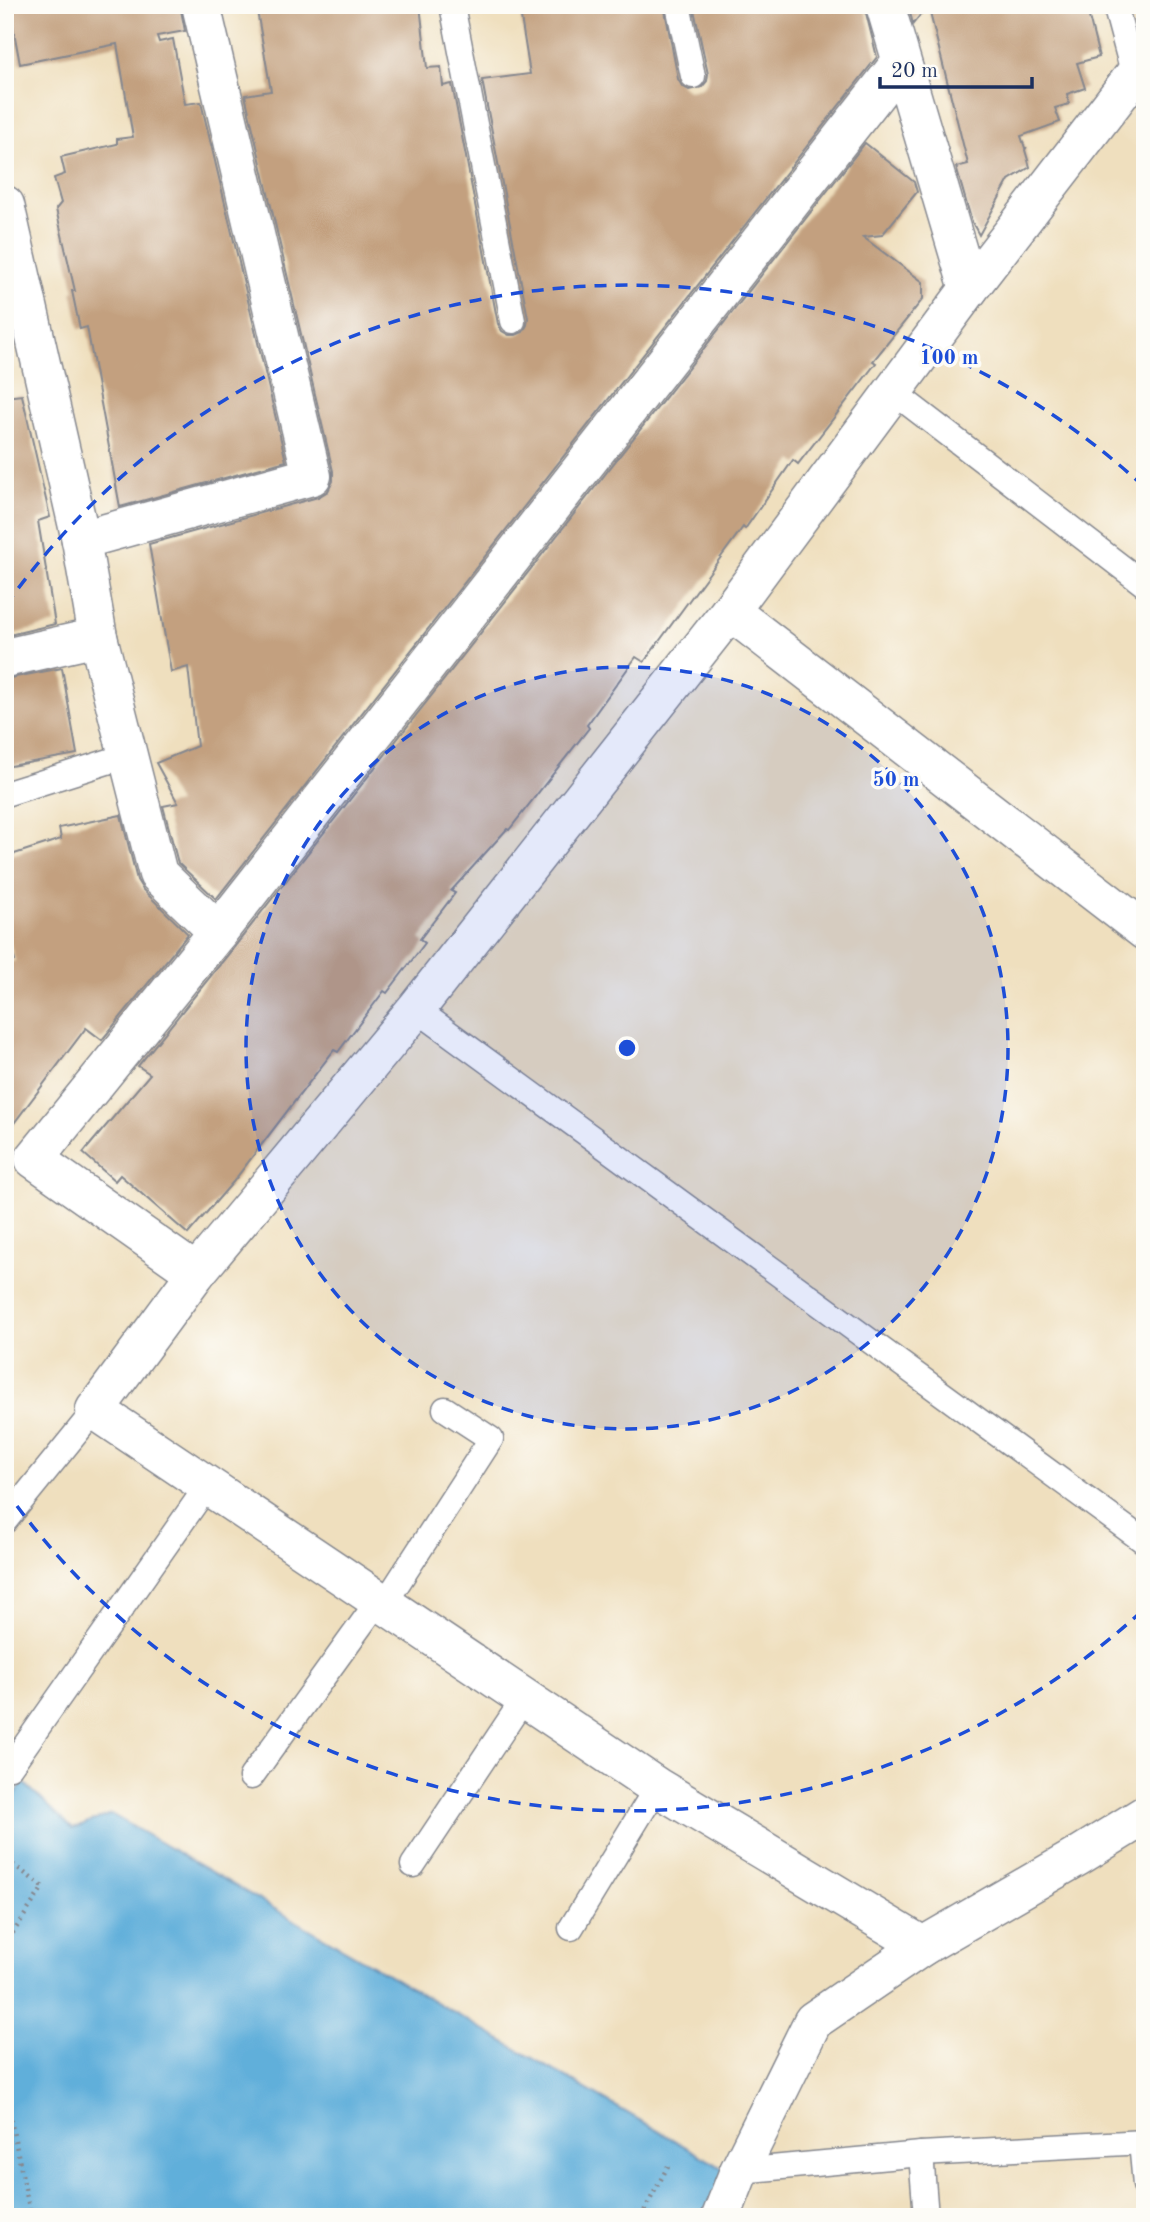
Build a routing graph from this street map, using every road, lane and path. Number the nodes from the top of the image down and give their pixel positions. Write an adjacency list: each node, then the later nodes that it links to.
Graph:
1 (201, 5): 13 (street)
2 (452, 5): 11 (lane)
3 (678, 5): 8 (lane)
4 (885, 5): 6 (street)
5 (1115, 5): 7 (lane)
6 (901, 62): 10 (street); 21 (street)
7 (1139, 68): 10 (street)
8 (693, 76)
9 (5, 205): 13 (street)
10 (969, 289): 12 (street)
11 (513, 321)
12 (892, 391): 14 (lane); 15 (street)
13 (81, 540): 16 (street)
14 (1145, 585)
15 (730, 611): 20 (street); 22 (street)
16 (98, 637): 17 (street); 18 (street)
17 (5, 658)
18 (129, 755): 19 (lane); 21 (street)
19 (5, 794)
20 (1145, 931)
21 (218, 932): 23 (street)
22 (416, 1009): 23 (street); 28 (lane)
23 (196, 1273): 25 (street)
24 (445, 1409): 29 (lane)
25 (95, 1410): 26 (street); 27 (lane)
26 (208, 1485): 29 (street); 31 (lane)
27 (5, 1521)
28 (1145, 1542)
29 (382, 1602): 30 (street); 32 (lane)
30 (525, 1697): 33 (street); 36 (lane)
31 (5, 1763)
32 (251, 1777)
33 (657, 1787): 37 (lane); 39 (street)
34 (1145, 1815): 39 (street)
35 (14, 1865): 38 (path)
36 (413, 1865)
37 (571, 1928)
38 (5, 1945)
39 (923, 1946): 44 (street)
40 (5, 2092): 46 (path)
41 (1143, 2142): 42 (lane); 45 (lane)
42 (921, 2154): 44 (lane); 49 (lane)
43 (668, 2166): 47 (path)
44 (739, 2171): 48 (street)
45 (1145, 2185)
46 (31, 2217)
47 (641, 2217)
48 (720, 2217)
49 (926, 2217)

